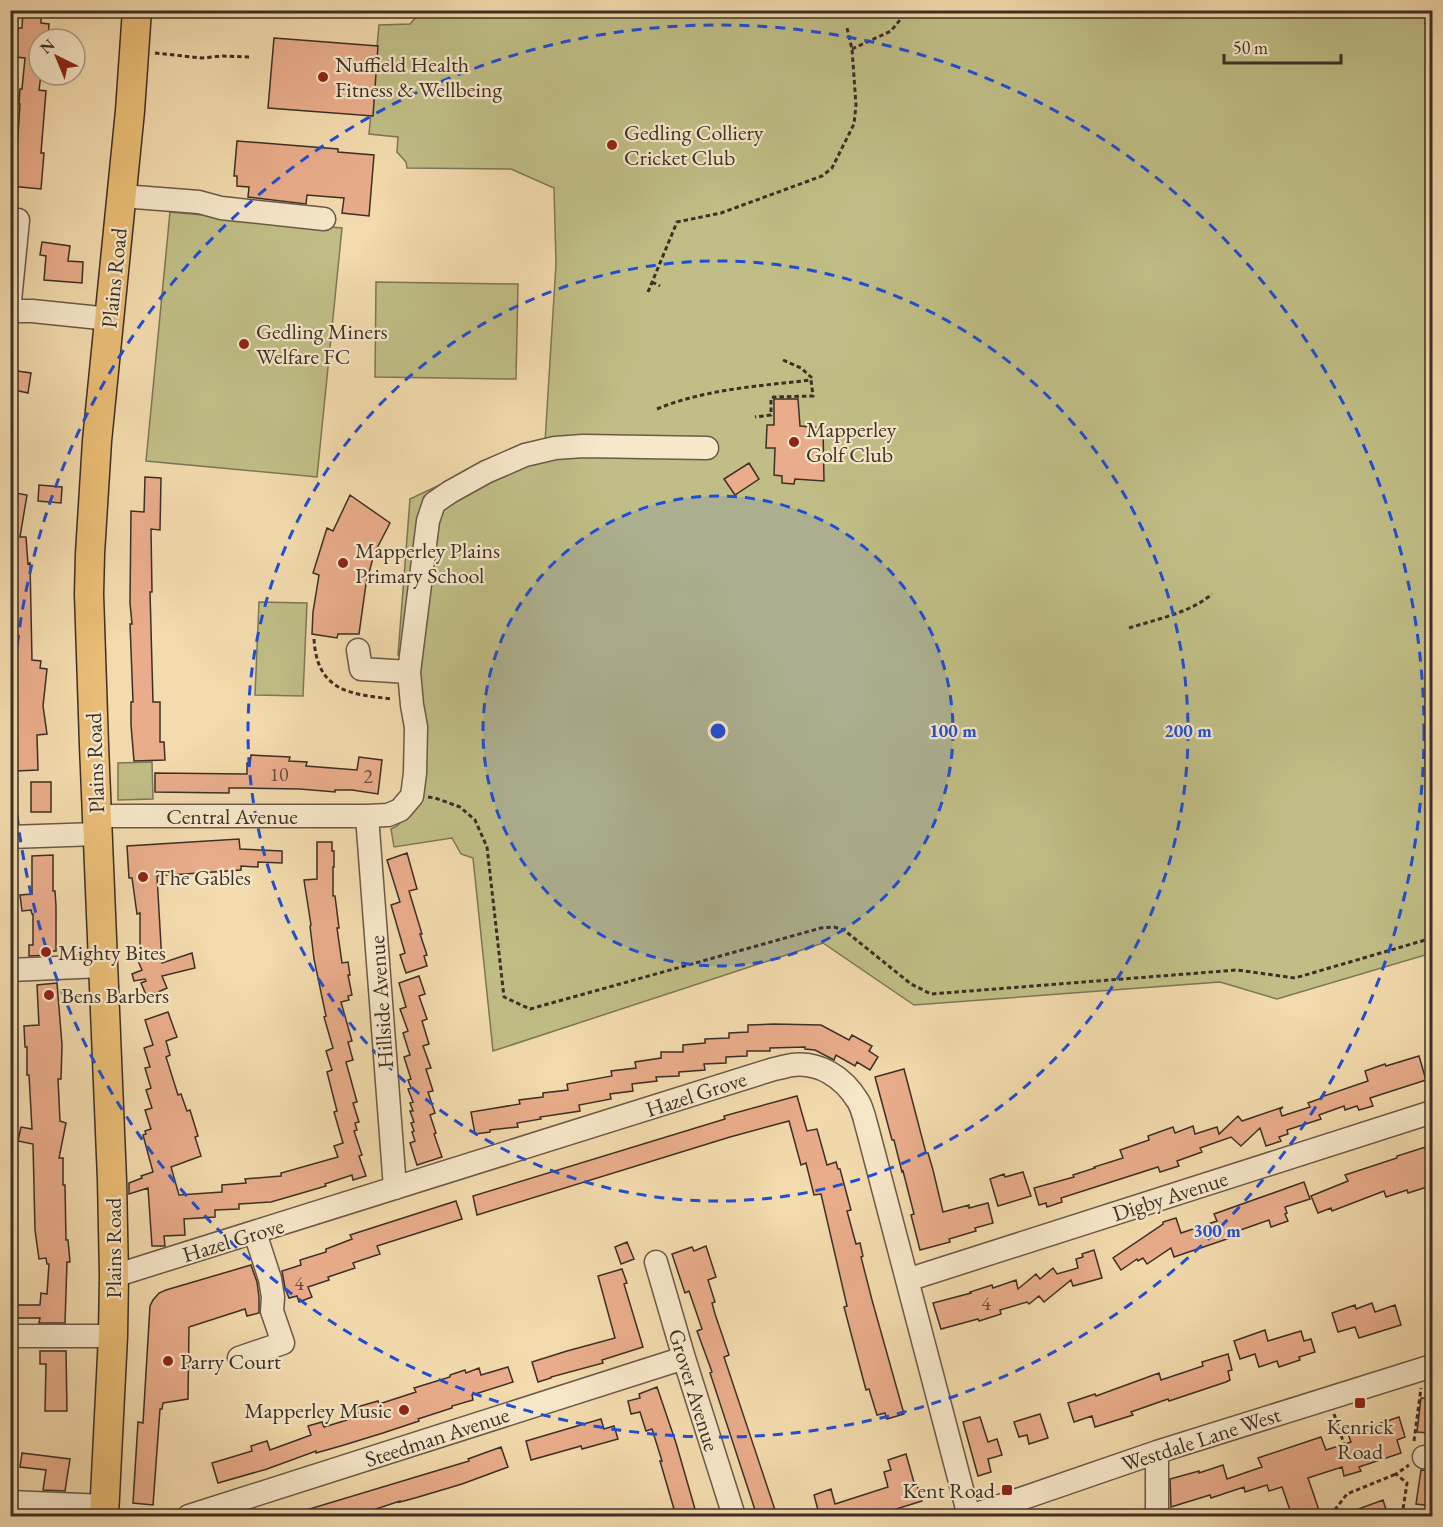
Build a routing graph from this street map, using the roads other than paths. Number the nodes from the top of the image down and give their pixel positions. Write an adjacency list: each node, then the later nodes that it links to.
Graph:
1 (137, 10): 2 (main road, Plains Road)
2 (122, 196): 3 (street); 6 (main road, Plains Road)
3 (324, 219)
4 (18, 220): 5 (street)
5 (10, 302): 6 (street)
6 (110, 319): 11 (main road, Plains Road)
7 (707, 448): 9 (street)
8 (358, 650): 9 (street)
9 (409, 672): 10 (street, Central Avenue)
10 (367, 816): 11 (street, Central Avenue); 16 (street, Hillside Avenue)
11 (97, 825): 12 (street, Central Avenue); 13 (main road, Plains Road)
12 (10, 837)
13 (102, 966): 14 (street); 19 (main road, Plains Road)
14 (10, 970)
15 (1432, 1112): 20 (street, Digby Avenue)
16 (395, 1188): 17 (street, Hazel Grove); 20 (street, Hazel Grove)
17 (255, 1233): 19 (street, Hazel Grove); 23 (street)
18 (656, 1263): 24 (street, Grover Avenue)
19 (114, 1276): 22 (main road, Plains Road)
20 (907, 1280): 31 (street, Hazel Grove)
21 (10, 1336): 22 (street)
22 (113, 1336): 28 (main road, Plains Road)
23 (239, 1358)
24 (684, 1358): 29 (street, Steedman Avenue); 30 (street, Grover Avenue)
25 (1432, 1366): 26 (street, Westdale Lane West)
26 (1157, 1452): 31 (street, Westdale Lane West); 32 (street)
27 (10, 1502): 28 (street)
28 (104, 1511)
29 (189, 1516)
30 (734, 1516)
31 (970, 1516)
32 (1157, 1516)

